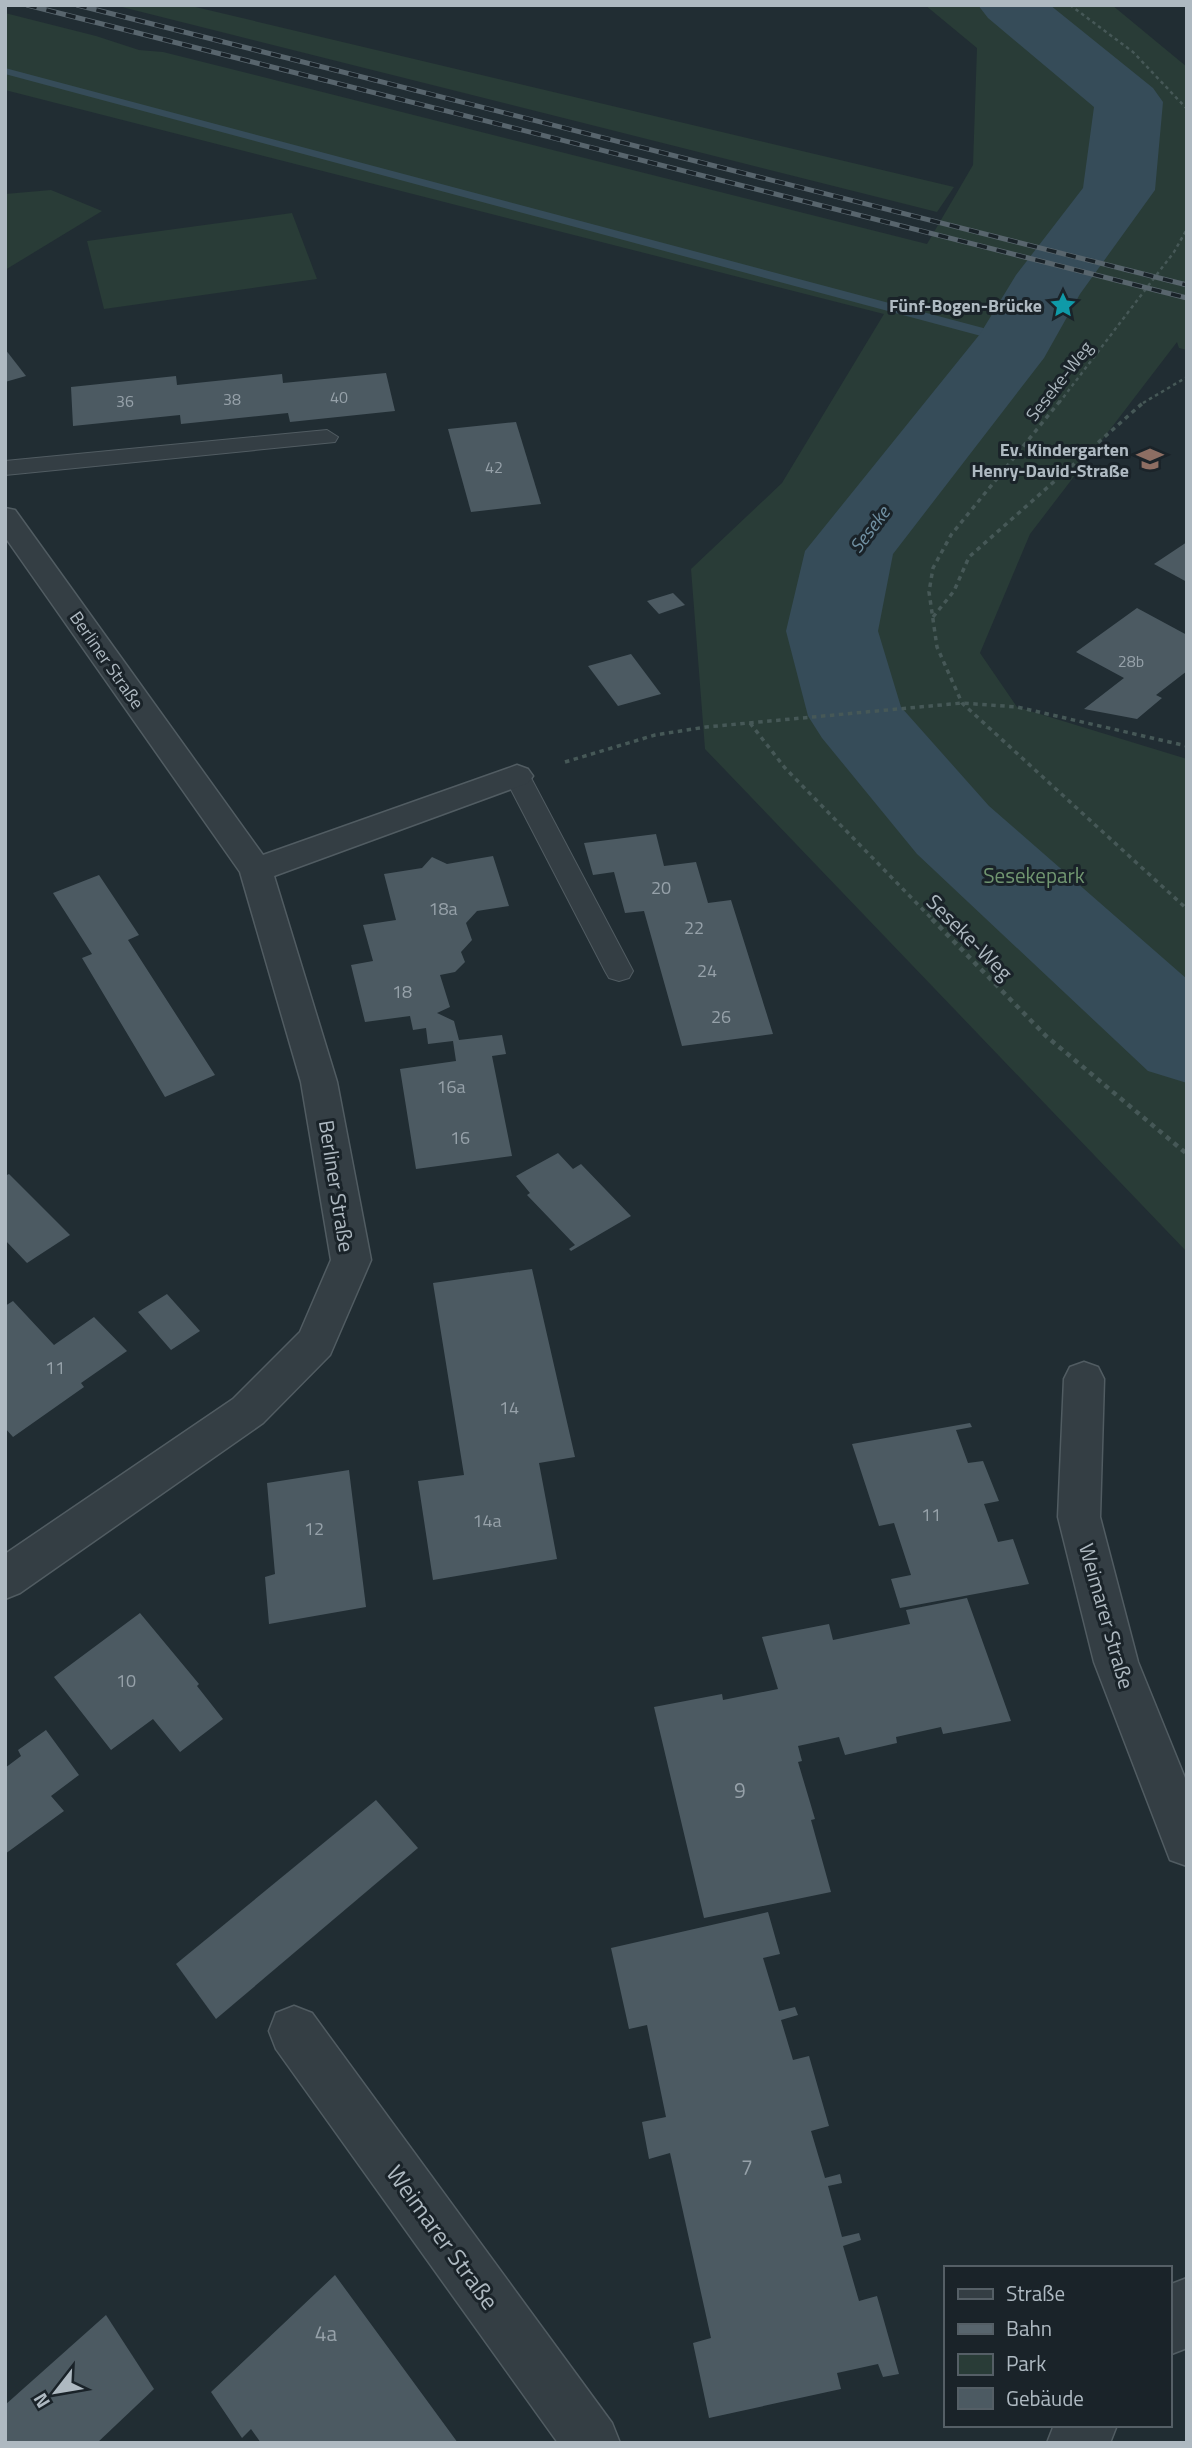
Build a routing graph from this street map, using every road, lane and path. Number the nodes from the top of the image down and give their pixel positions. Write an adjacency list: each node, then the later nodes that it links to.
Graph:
1 (1070, 5): 2 (path)
2 (1187, 109)
3 (1187, 229): 8 (path, Seseke-Weg)
4 (1187, 377): 8 (path)
5 (327, 437): 6 (lane)
6 (5, 468)
7 (6, 518): 13 (street, Berliner Straße)
8 (932, 618): 9 (path, Seseke-Weg)
9 (962, 703): 10 (path); 11 (path); 14 (path)
10 (750, 723): 12 (path); 16 (path, Seseke-Weg)
11 (1187, 746)
12 (517, 776): 13 (street); 15 (lane)
13 (256, 870): 18 (street, Berliner Straße)
14 (1187, 909)
15 (619, 971)
16 (1187, 1154)
17 (1084, 1379): 19 (street, Weimarer Straße)
18 (10, 1566)
19 (1187, 1843)
20 (294, 2031): 24 (street, Weimarer Straße)
21 (1187, 2305): 22 (street)
22 (1171, 2325)
23 (1087, 2427): 25 (street)
24 (592, 2443)
25 (1075, 2443)

